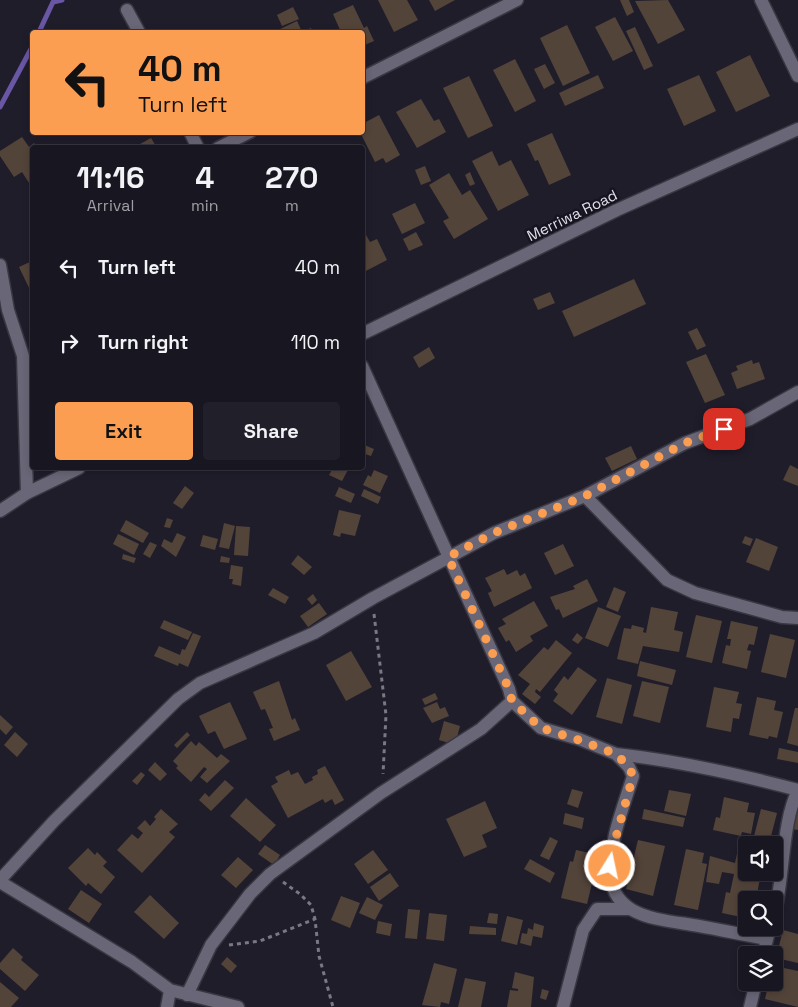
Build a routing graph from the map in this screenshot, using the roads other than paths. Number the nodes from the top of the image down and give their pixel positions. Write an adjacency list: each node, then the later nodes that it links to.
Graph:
1 (517, 0): 5 (street)
2 (761, 0): 6 (street)
3 (128, 10): 4 (street)
4 (138, 30)
5 (365, 76)
6 (798, 76)
7 (798, 129): 11 (street, Merriwa Road)
8 (244, 135): 9 (street)
9 (224, 145)
10 (0, 265): 15 (street)
11 (365, 333)
12 (365, 373): 18 (street)
13 (798, 392): 16 (street)
14 (76, 470): 15 (street)
15 (27, 493): 17 (street)
16 (585, 496): 18 (street); 19 (street)
17 (0, 511)
18 (448, 557): 20 (street); 23 (street)
19 (798, 618)
20 (512, 701): 21 (street); 29 (street)
21 (616, 754): 22 (street); 25 (street)
22 (798, 791): 24 (street)
23 (0, 881): 27 (street)
24 (779, 891)
25 (629, 909): 26 (street); 32 (street)
26 (738, 930)
27 (170, 990): 29 (street); 30 (street)
28 (754, 991): 33 (street)
29 (187, 995): 31 (street)
30 (167, 1007)
31 (238, 1007)
32 (563, 1007)
33 (750, 1007)

